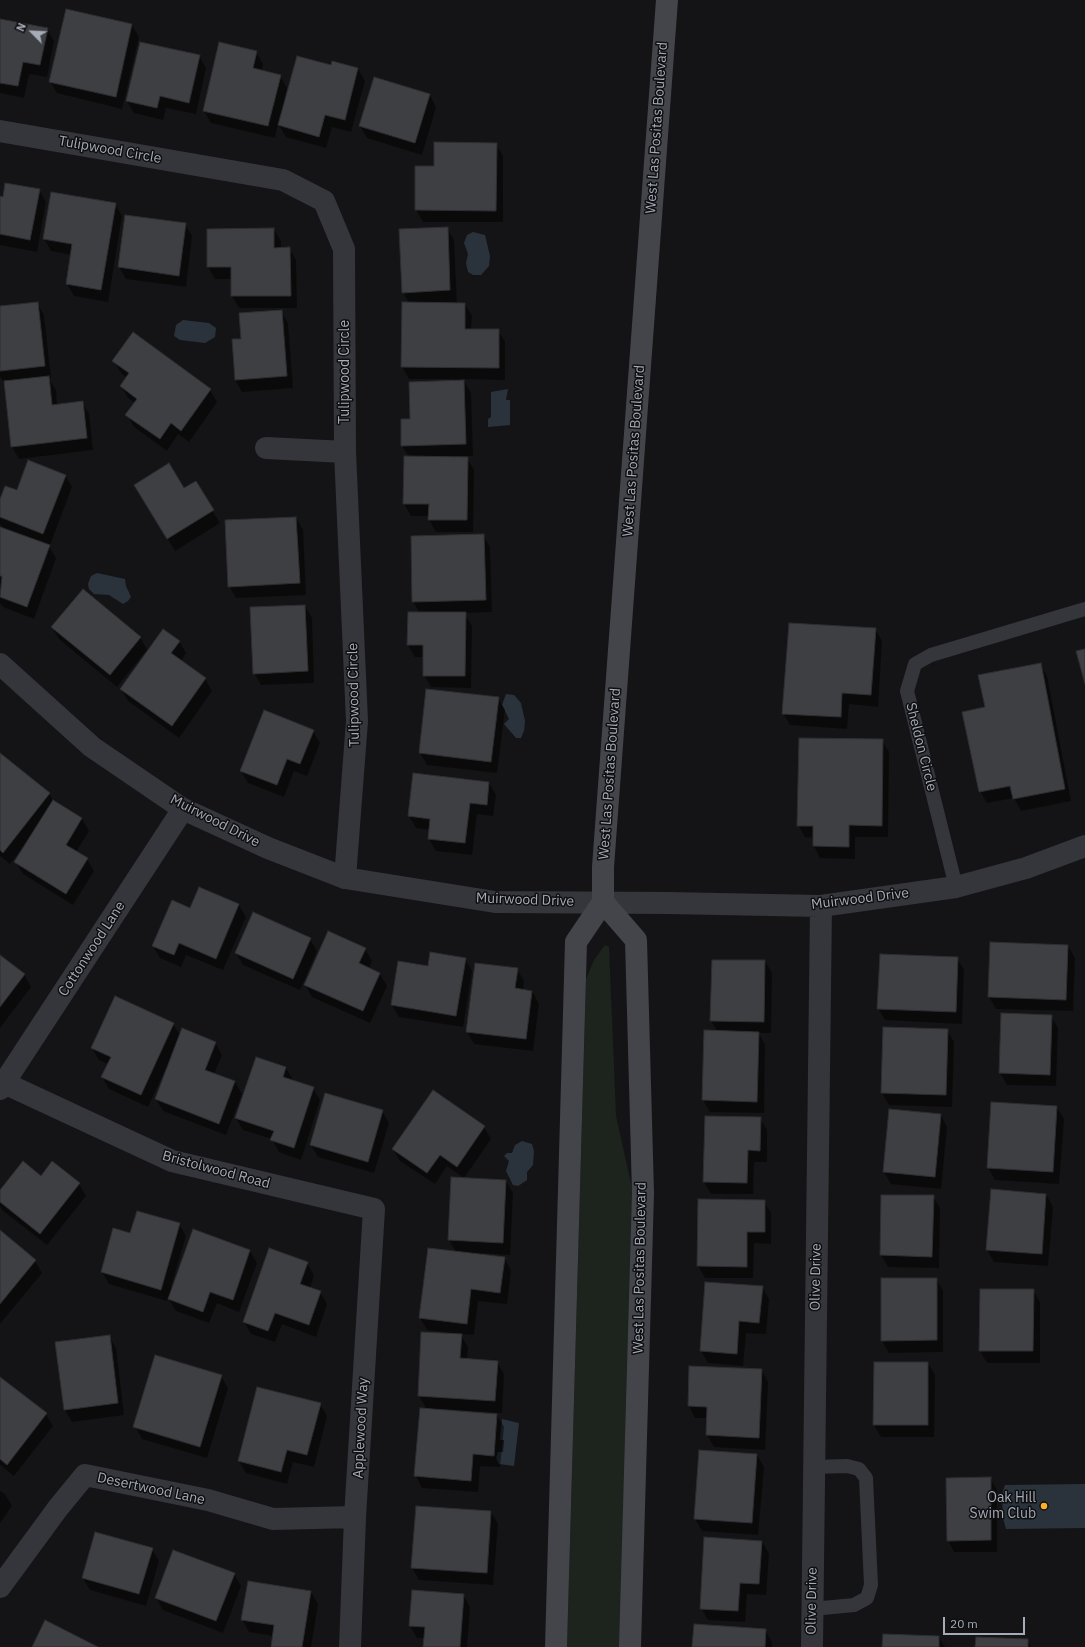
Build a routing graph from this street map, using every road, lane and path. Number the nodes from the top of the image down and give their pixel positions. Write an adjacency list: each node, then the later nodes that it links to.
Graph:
1 (666, 0): 11 (main road, West Las Positas Boulevard)
2 (0, 131): 4 (street, Tulipwood Circle)
3 (266, 448): 4 (street)
4 (345, 452): 9 (street, Tulipwood Circle)
5 (1085, 609): 10 (lane, Sheldon Circle)
6 (0, 664): 7 (street, Muirwood Drive)
7 (183, 809): 9 (street, Muirwood Drive); 13 (street, Cottonwood Lane)
8 (1085, 846): 10 (street, Muirwood Drive)
9 (345, 878): 11 (street, Muirwood Drive)
10 (956, 887): 12 (street, Muirwood Drive)
11 (603, 902): 12 (street, Muirwood Drive); 20 (main road); 21 (main road, West Las Positas Boulevard)
12 (821, 906): 15 (street, Olive Drive)
13 (1, 1084): 14 (street, Bristolwood Road)
14 (374, 1210): 16 (street, Applewood Way)
15 (814, 1466): 18 (street, Olive Drive); 18 (lane)
16 (355, 1517): 17 (street, Desertwood Lane); 19 (street, Applewood Way)
17 (0, 1587)
18 (812, 1609): 22 (street, Olive Drive)
19 (350, 1647)
20 (556, 1647)
21 (630, 1647)
22 (812, 1647)

